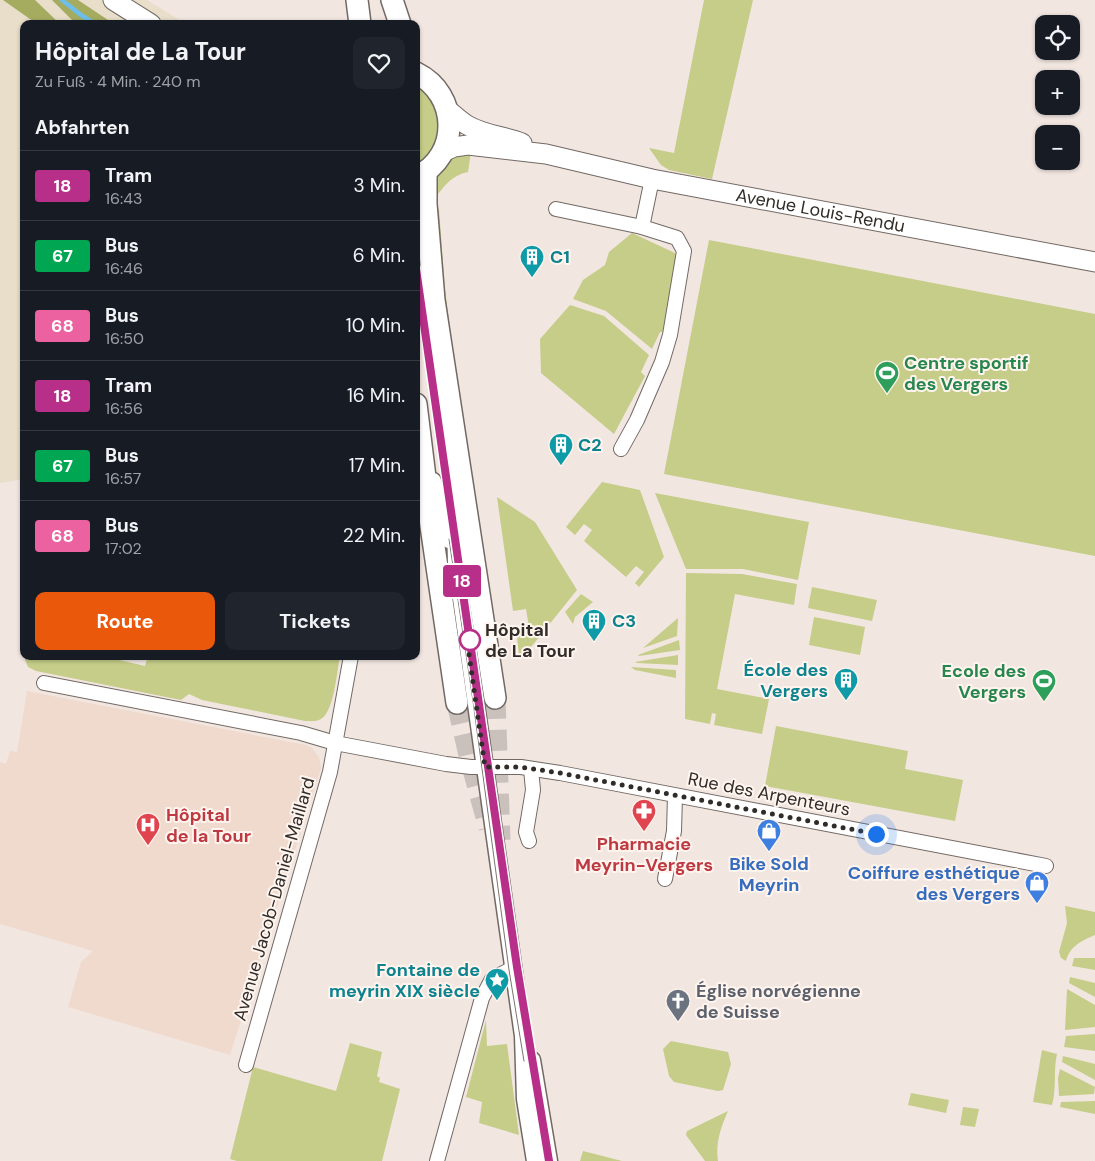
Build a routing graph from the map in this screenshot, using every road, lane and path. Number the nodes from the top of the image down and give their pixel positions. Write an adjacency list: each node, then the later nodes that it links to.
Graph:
1 (113, 0): 4 (main road)
2 (357, 0): 5 (main road)
3 (392, 0): 6 (main road)
4 (145, 20)
5 (360, 20)
6 (399, 20)
7 (422, 76): 8 (main road)
8 (448, 110): 9 (main road); 10 (main road, Avenue Louis-Rendu)
9 (443, 152): 10 (main road, Avenue Louis-Rendu); 11 (main road)
10 (546, 154): 12 (main road, Avenue Louis-Rendu)
11 (421, 174): 17 (main road)
12 (652, 179): 14 (street); 15 (main road, Avenue Louis-Rendu)
13 (556, 209): 14 (street)
14 (642, 227): 19 (street)
15 (1095, 262)
16 (420, 429): 18 (main road)
17 (453, 430): 20 (street); 23 (main road)
18 (421, 435): 20 (street); 24 (main road)
19 (621, 449)
20 (456, 563): 26 (street)
21 (351, 660): 25 (street, Avenue Jacob-Daniel-Maillard)
22 (44, 683): 25 (street)
23 (495, 698)
24 (457, 703)
25 (335, 743): 26 (street); 34 (street, Avenue Jacob-Daniel-Maillard)
26 (485, 767): 27 (street, Rue des Arpenteurs); 32 (street)
27 (531, 768): 28 (street, Rue des Arpenteurs); 29 (street)
28 (675, 796): 30 (street, Rue des Arpenteurs); 31 (street)
29 (529, 841)
30 (1046, 866)
31 (666, 880)
32 (513, 968): 33 (street); 35 (street)
33 (523, 1036): 36 (street); 37 (street)
34 (246, 1065)
35 (437, 1161)
36 (535, 1161)
37 (549, 1161)

